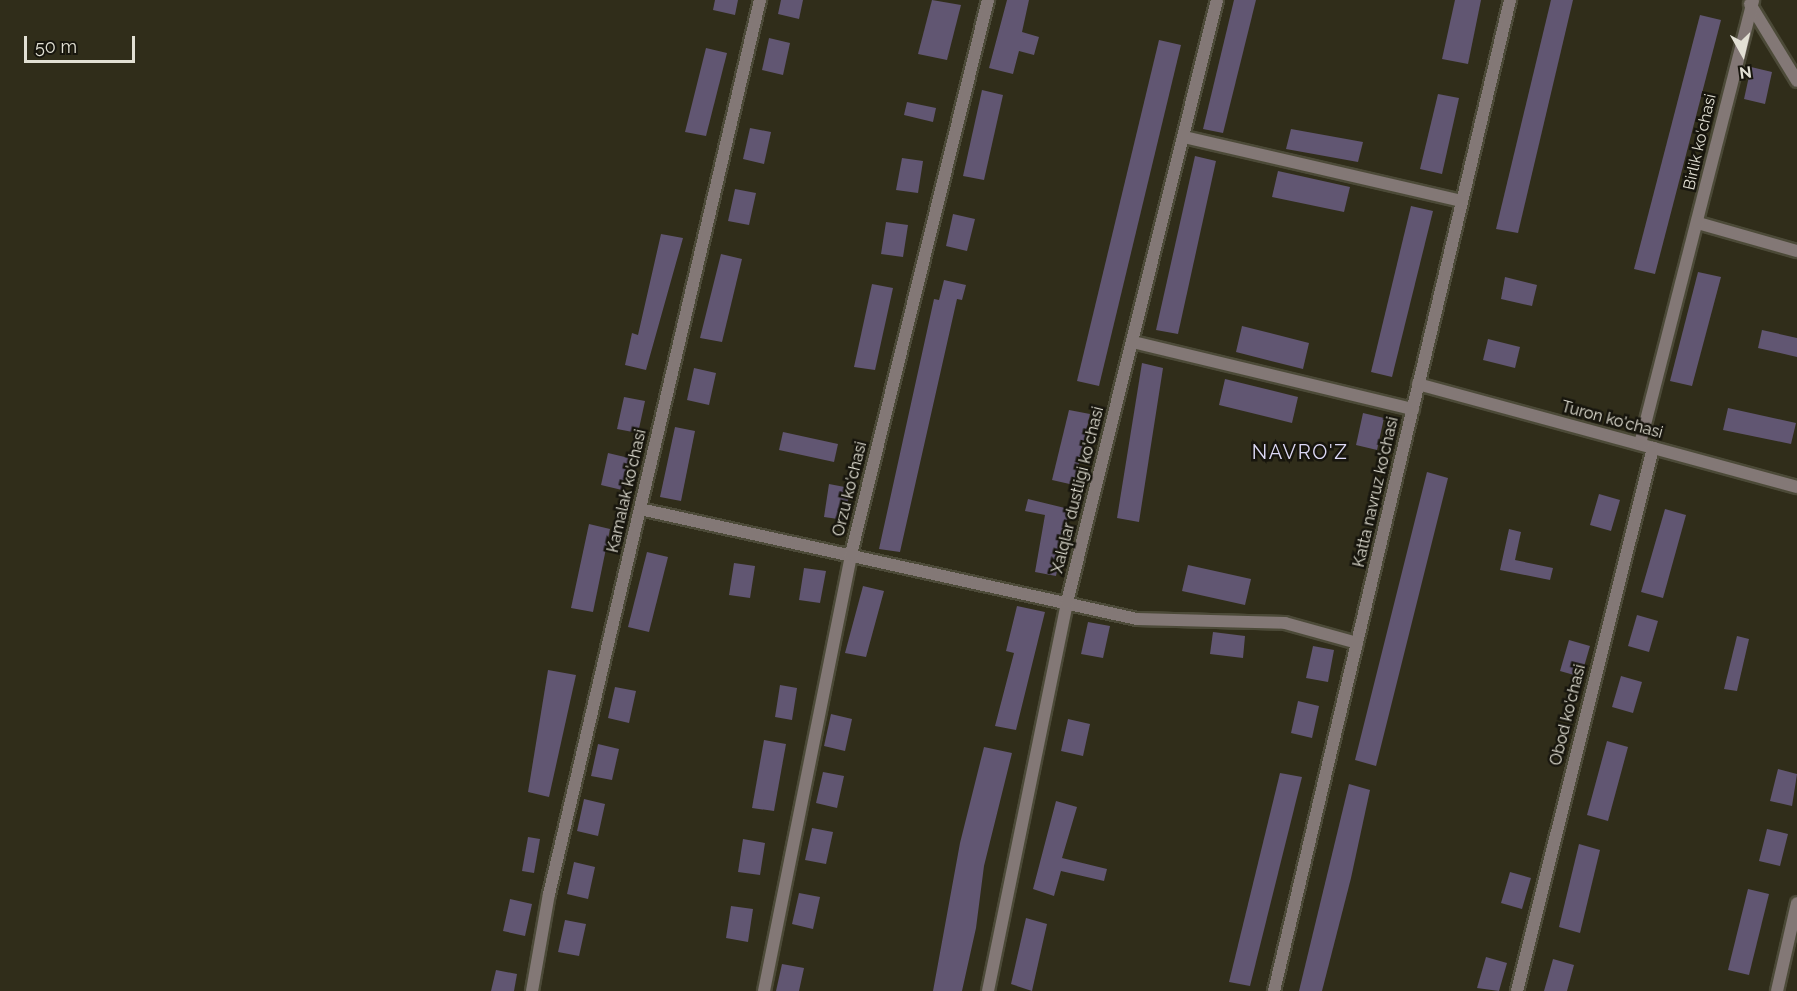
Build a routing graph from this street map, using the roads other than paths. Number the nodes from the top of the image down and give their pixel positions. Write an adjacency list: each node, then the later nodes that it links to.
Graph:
1 (760, 0): 17 (street, Kamalak ko'chasi)
2 (988, 0): 18 (street, Orzu ko'chasi)
3 (1217, 0): 7 (street, Xalqlar dustligi ko'chasi)
4 (1510, 0): 8 (street, Katta navruz ko'chasi)
5 (1751, 2): 6 (street); 9 (street, Birlik ko'chasi)
6 (1797, 81)
7 (1184, 137): 8 (street); 11 (street, Xalqlar dustligi ko'chasi)
8 (1462, 201): 12 (street, Katta navruz ko'chasi)
9 (1698, 223): 10 (street); 14 (street, Birlik ko'chasi)
10 (1797, 251)
11 (1132, 342): 13 (street); 19 (street, Xalqlar dustligi ko'chasi)
12 (1418, 384): 13 (street, Katta navruz ko'chasi); 14 (street, Turon ko'chasi)
13 (1413, 409): 20 (street, Katta navruz ko'chasi)
14 (1640, 444): 15 (street, Turon ko'chasi)
15 (1653, 448): 16 (street, Turon ko'chasi); 26 (street, Obod ko'chasi)
16 (1797, 487)
17 (640, 509): 18 (street); 22 (street, Kamalak ko'chasi)
18 (851, 555): 19 (street); 23 (street, Orzu ko'chasi)
19 (1067, 602): 20 (street); 24 (street, Xalqlar dustligi ko'chasi)
20 (1357, 643): 25 (street, Katta navruz ko'chasi)
21 (1797, 903): 27 (street)
22 (532, 991)
23 (764, 991)
24 (988, 991)
25 (1274, 991)
26 (1517, 991)
27 (1777, 991)

